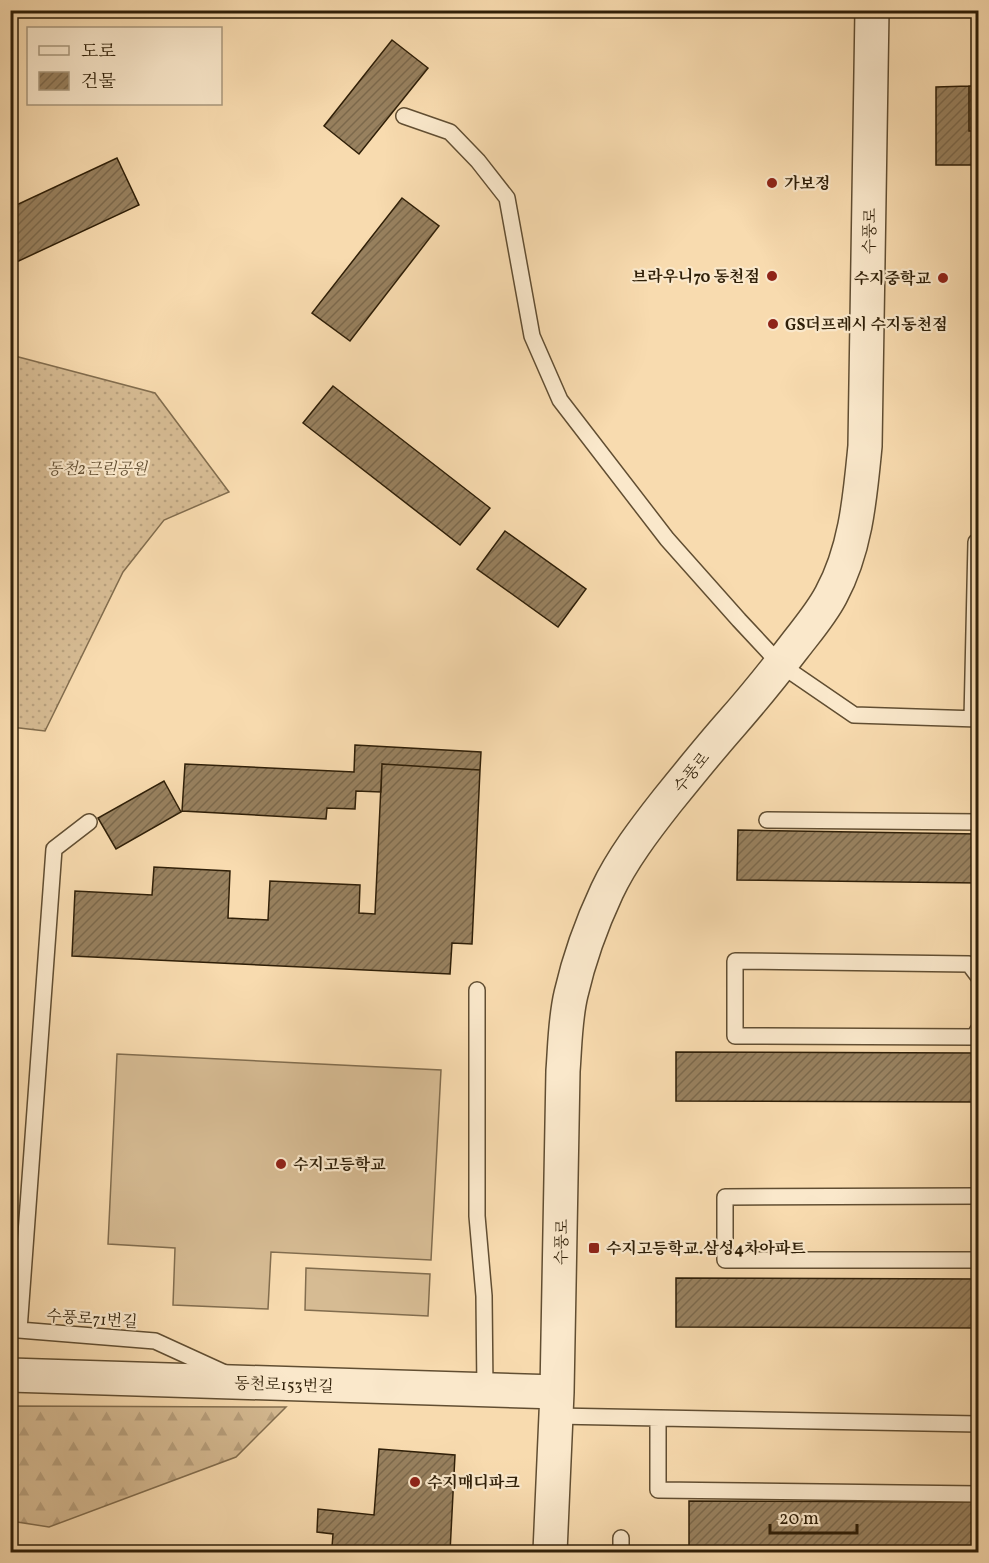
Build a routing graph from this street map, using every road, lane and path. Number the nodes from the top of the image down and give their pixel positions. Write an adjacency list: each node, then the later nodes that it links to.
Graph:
1 (872, 10): 4 (street, 수풍로)
2 (404, 116): 4 (lane)
3 (978, 542): 5 (lane)
4 (781, 665): 5 (lane); 17 (street, 수풍로)
5 (975, 719)
6 (767, 820): 8 (lane)
7 (89, 822): 15 (lane, 수풍로71번길)
8 (978, 822)
9 (978, 976): 11 (lane)
10 (477, 990): 16 (lane)
11 (978, 1030)
12 (978, 1196): 13 (lane)
13 (978, 1260)
14 (10, 1376): 15 (street, 동천로153번길)
15 (247, 1383): 16 (street, 동천로153번길)
16 (485, 1390): 17 (street, 동천로153번길)
17 (557, 1404): 18 (lane); 21 (street, 수풍로)
18 (658, 1418): 19 (lane); 20 (lane)
19 (978, 1424)
20 (978, 1494)
21 (550, 1552)

